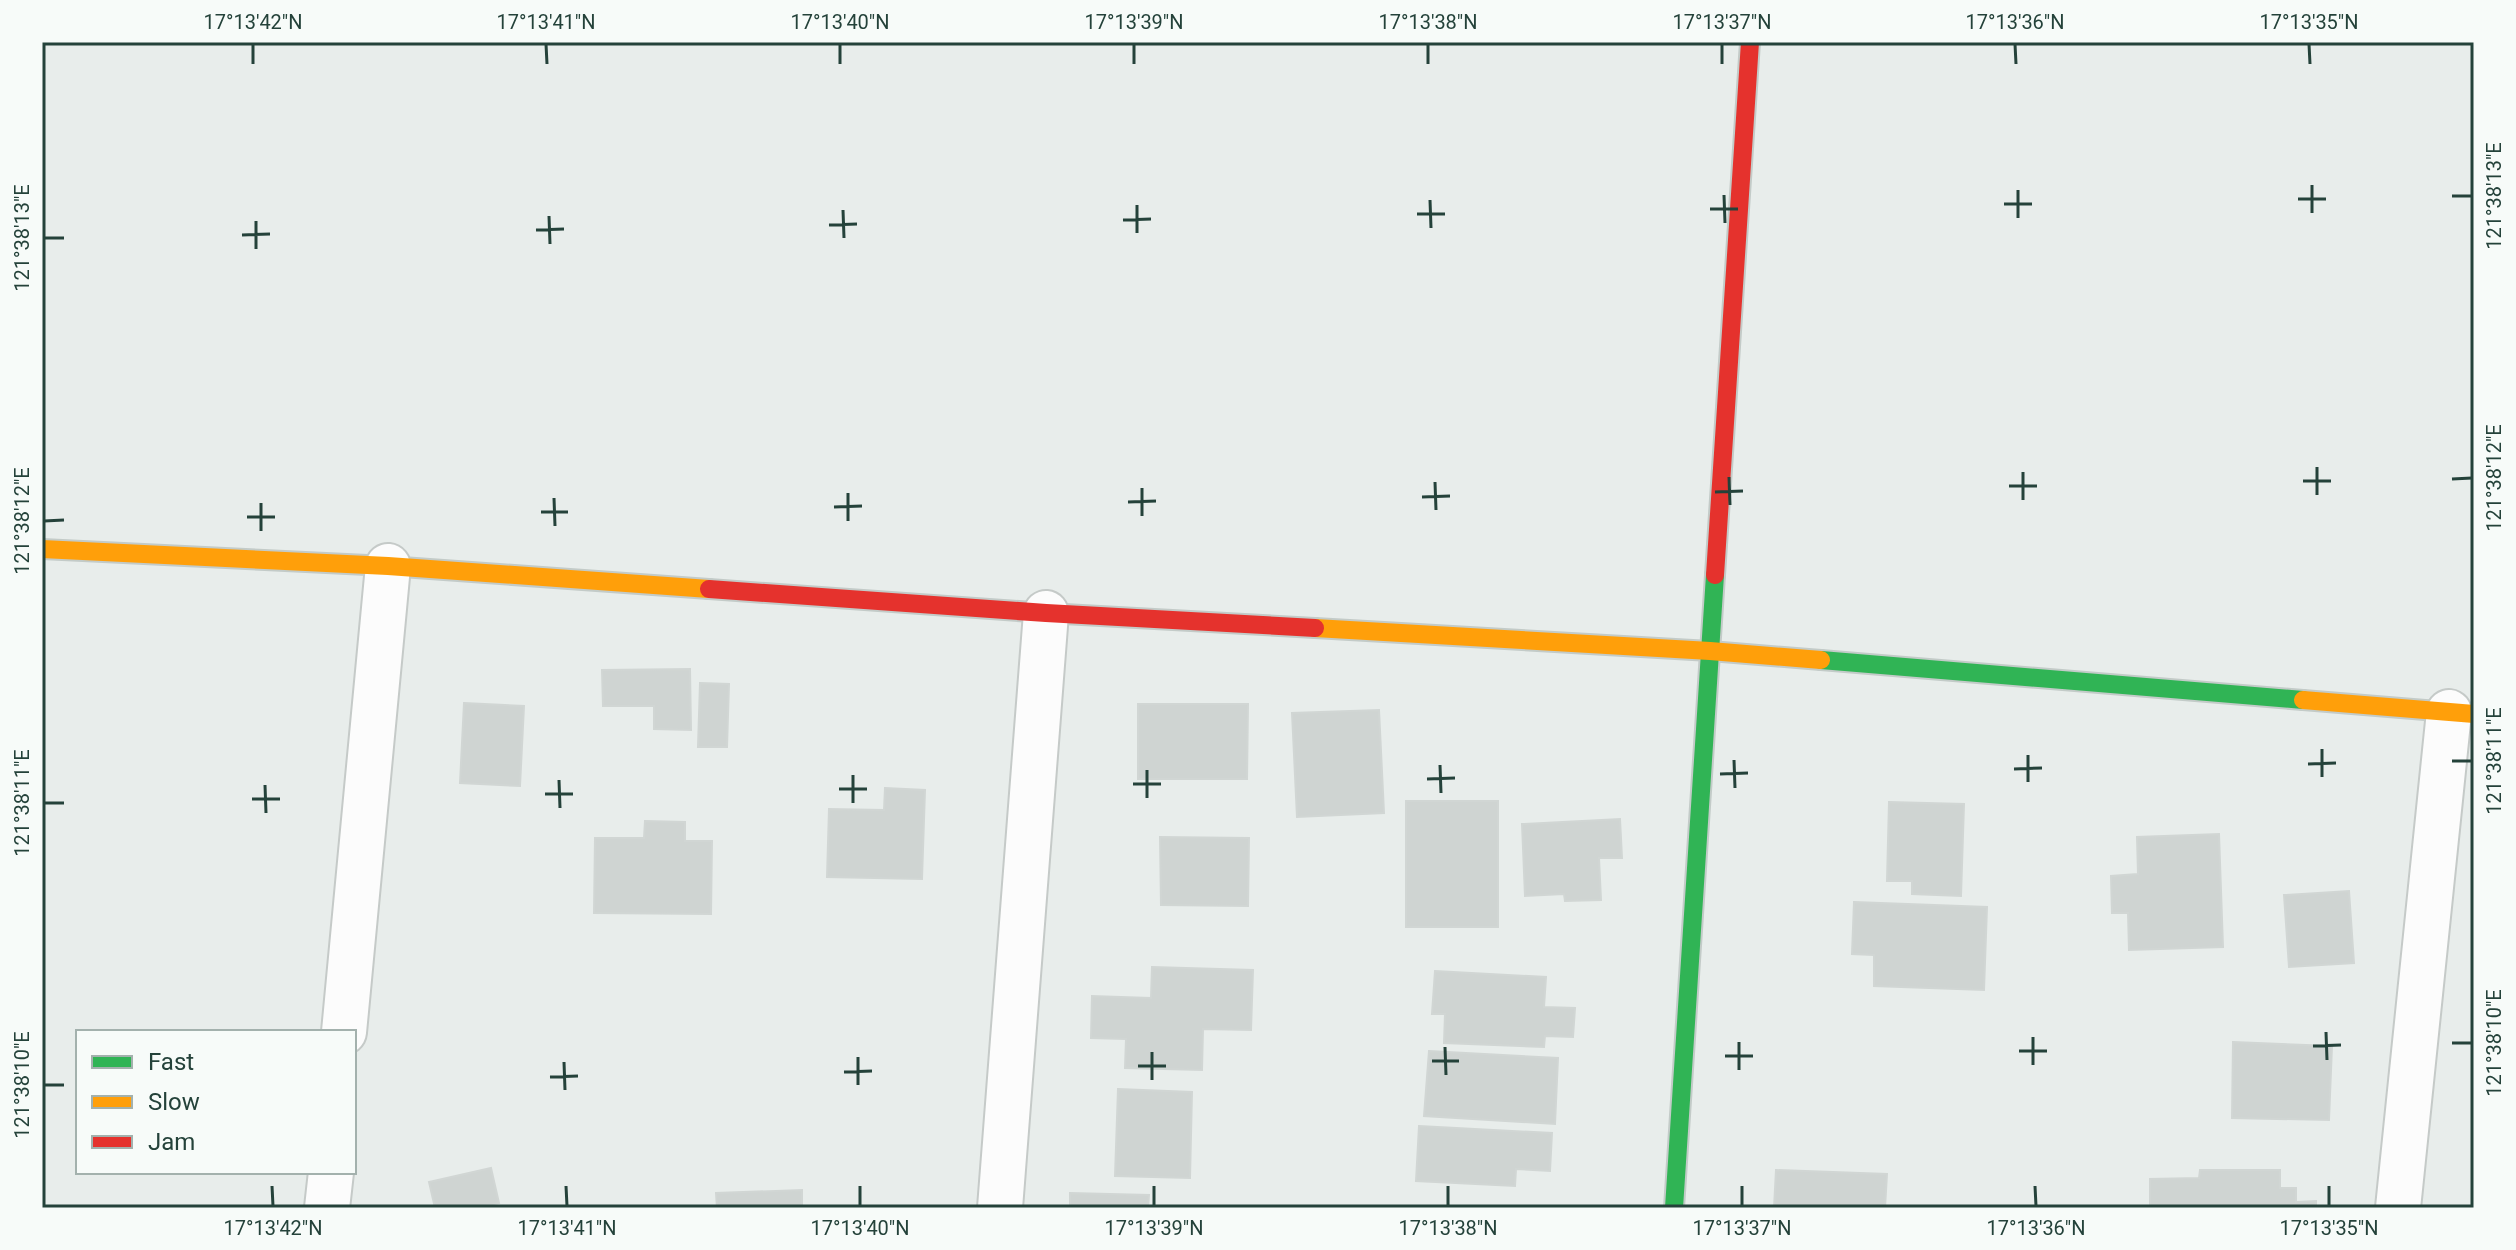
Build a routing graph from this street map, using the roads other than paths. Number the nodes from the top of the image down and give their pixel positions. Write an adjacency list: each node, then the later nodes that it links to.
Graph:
1 (1750, 42): 5 (street)
2 (42, 549): 3 (street)
3 (388, 566): 4 (street); 7 (street)
4 (1046, 613): 5 (street); 10 (street)
5 (1710, 651): 6 (street); 11 (street)
6 (2461, 713): 12 (street)
7 (344, 1030)
8 (331, 1174): 9 (street)
9 (327, 1208)
10 (1000, 1208)
11 (1674, 1208)
12 (2398, 1208)

